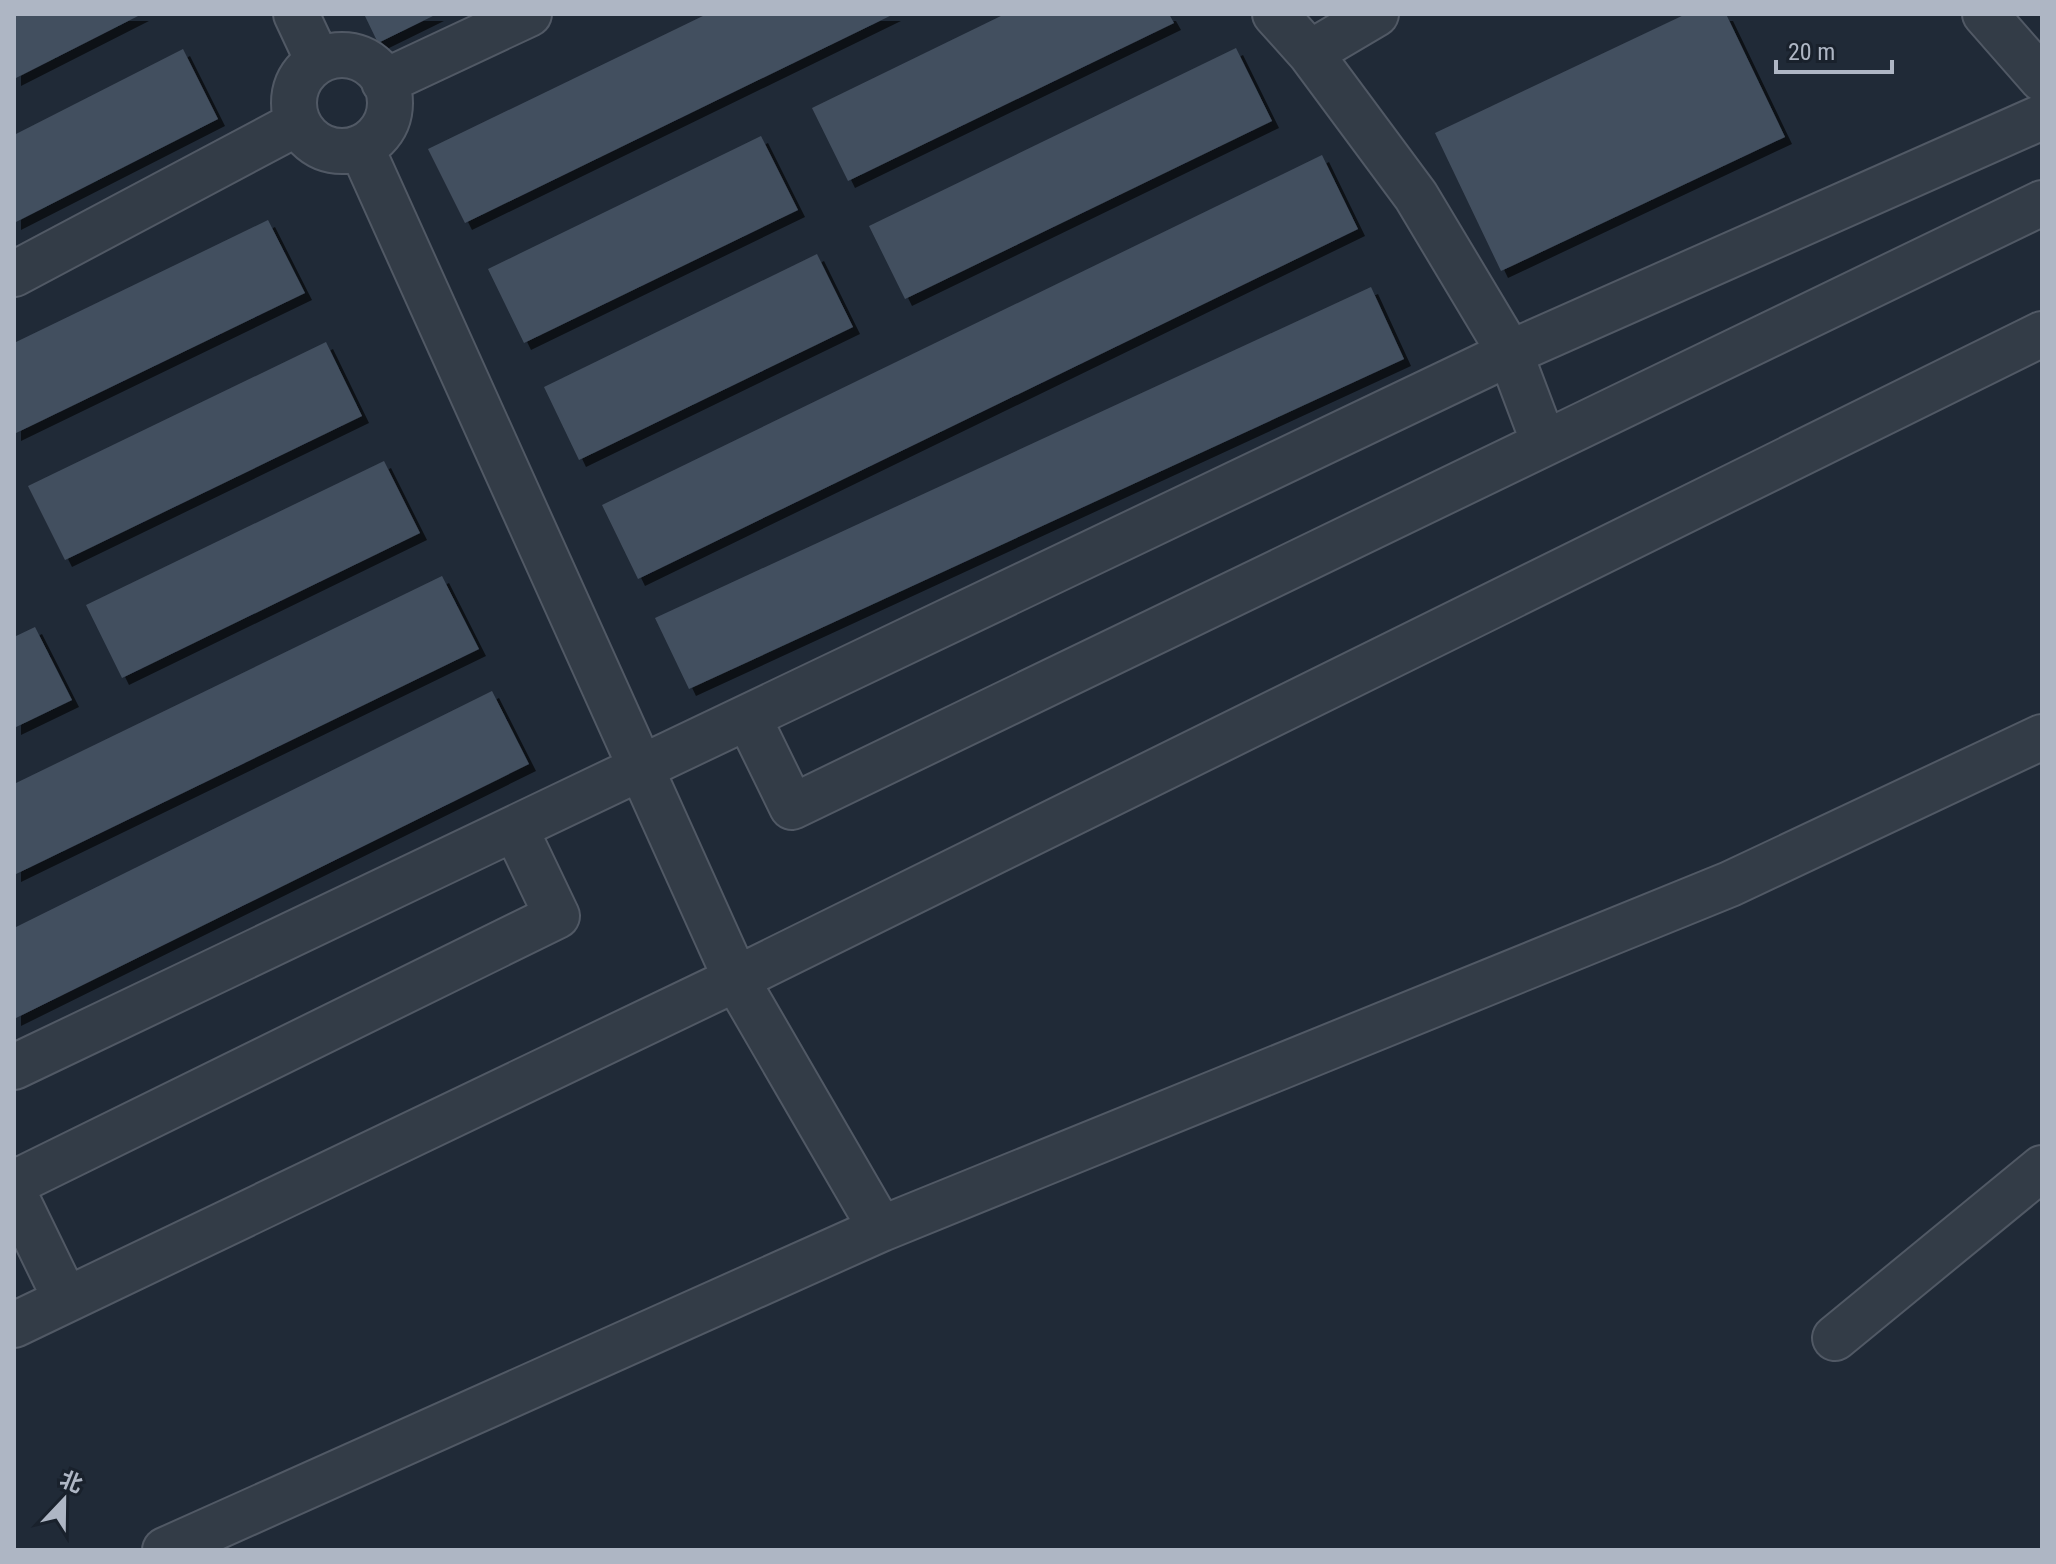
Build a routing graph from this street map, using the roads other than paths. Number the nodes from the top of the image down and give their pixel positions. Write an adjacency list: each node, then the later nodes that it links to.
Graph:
1 (296, 14): 7 (street)
2 (529, 14): 9 (street)
3 (1275, 14): 6 (street)
4 (1376, 14): 6 (street)
5 (1985, 14): 8 (street)
6 (1310, 53): 16 (street)
7 (318, 61): 9 (street); 11 (street)
8 (2042, 79)
9 (384, 82): 12 (street)
10 (2042, 117): 16 (street)
11 (298, 123): 12 (street); 14 (street)
12 (361, 147): 20 (street)
13 (2042, 203): 17 (street)
14 (14, 274)
15 (2042, 334): 22 (street)
16 (1510, 353): 17 (street); 18 (street)
17 (1544, 443): 18 (street)
18 (748, 717): 20 (street)
19 (2042, 737): 27 (street)
20 (641, 768): 21 (street); 22 (street)
21 (515, 828): 23 (street); 25 (street)
22 (736, 979): 27 (street); 28 (street)
23 (14, 1067)
24 (2042, 1168): 30 (street)
25 (14, 1183)
26 (14, 1193): 28 (street)
27 (881, 1229): 31 (street)
28 (66, 1300): 29 (street)
29 (14, 1325)
30 (1835, 1338)
31 (165, 1550)

